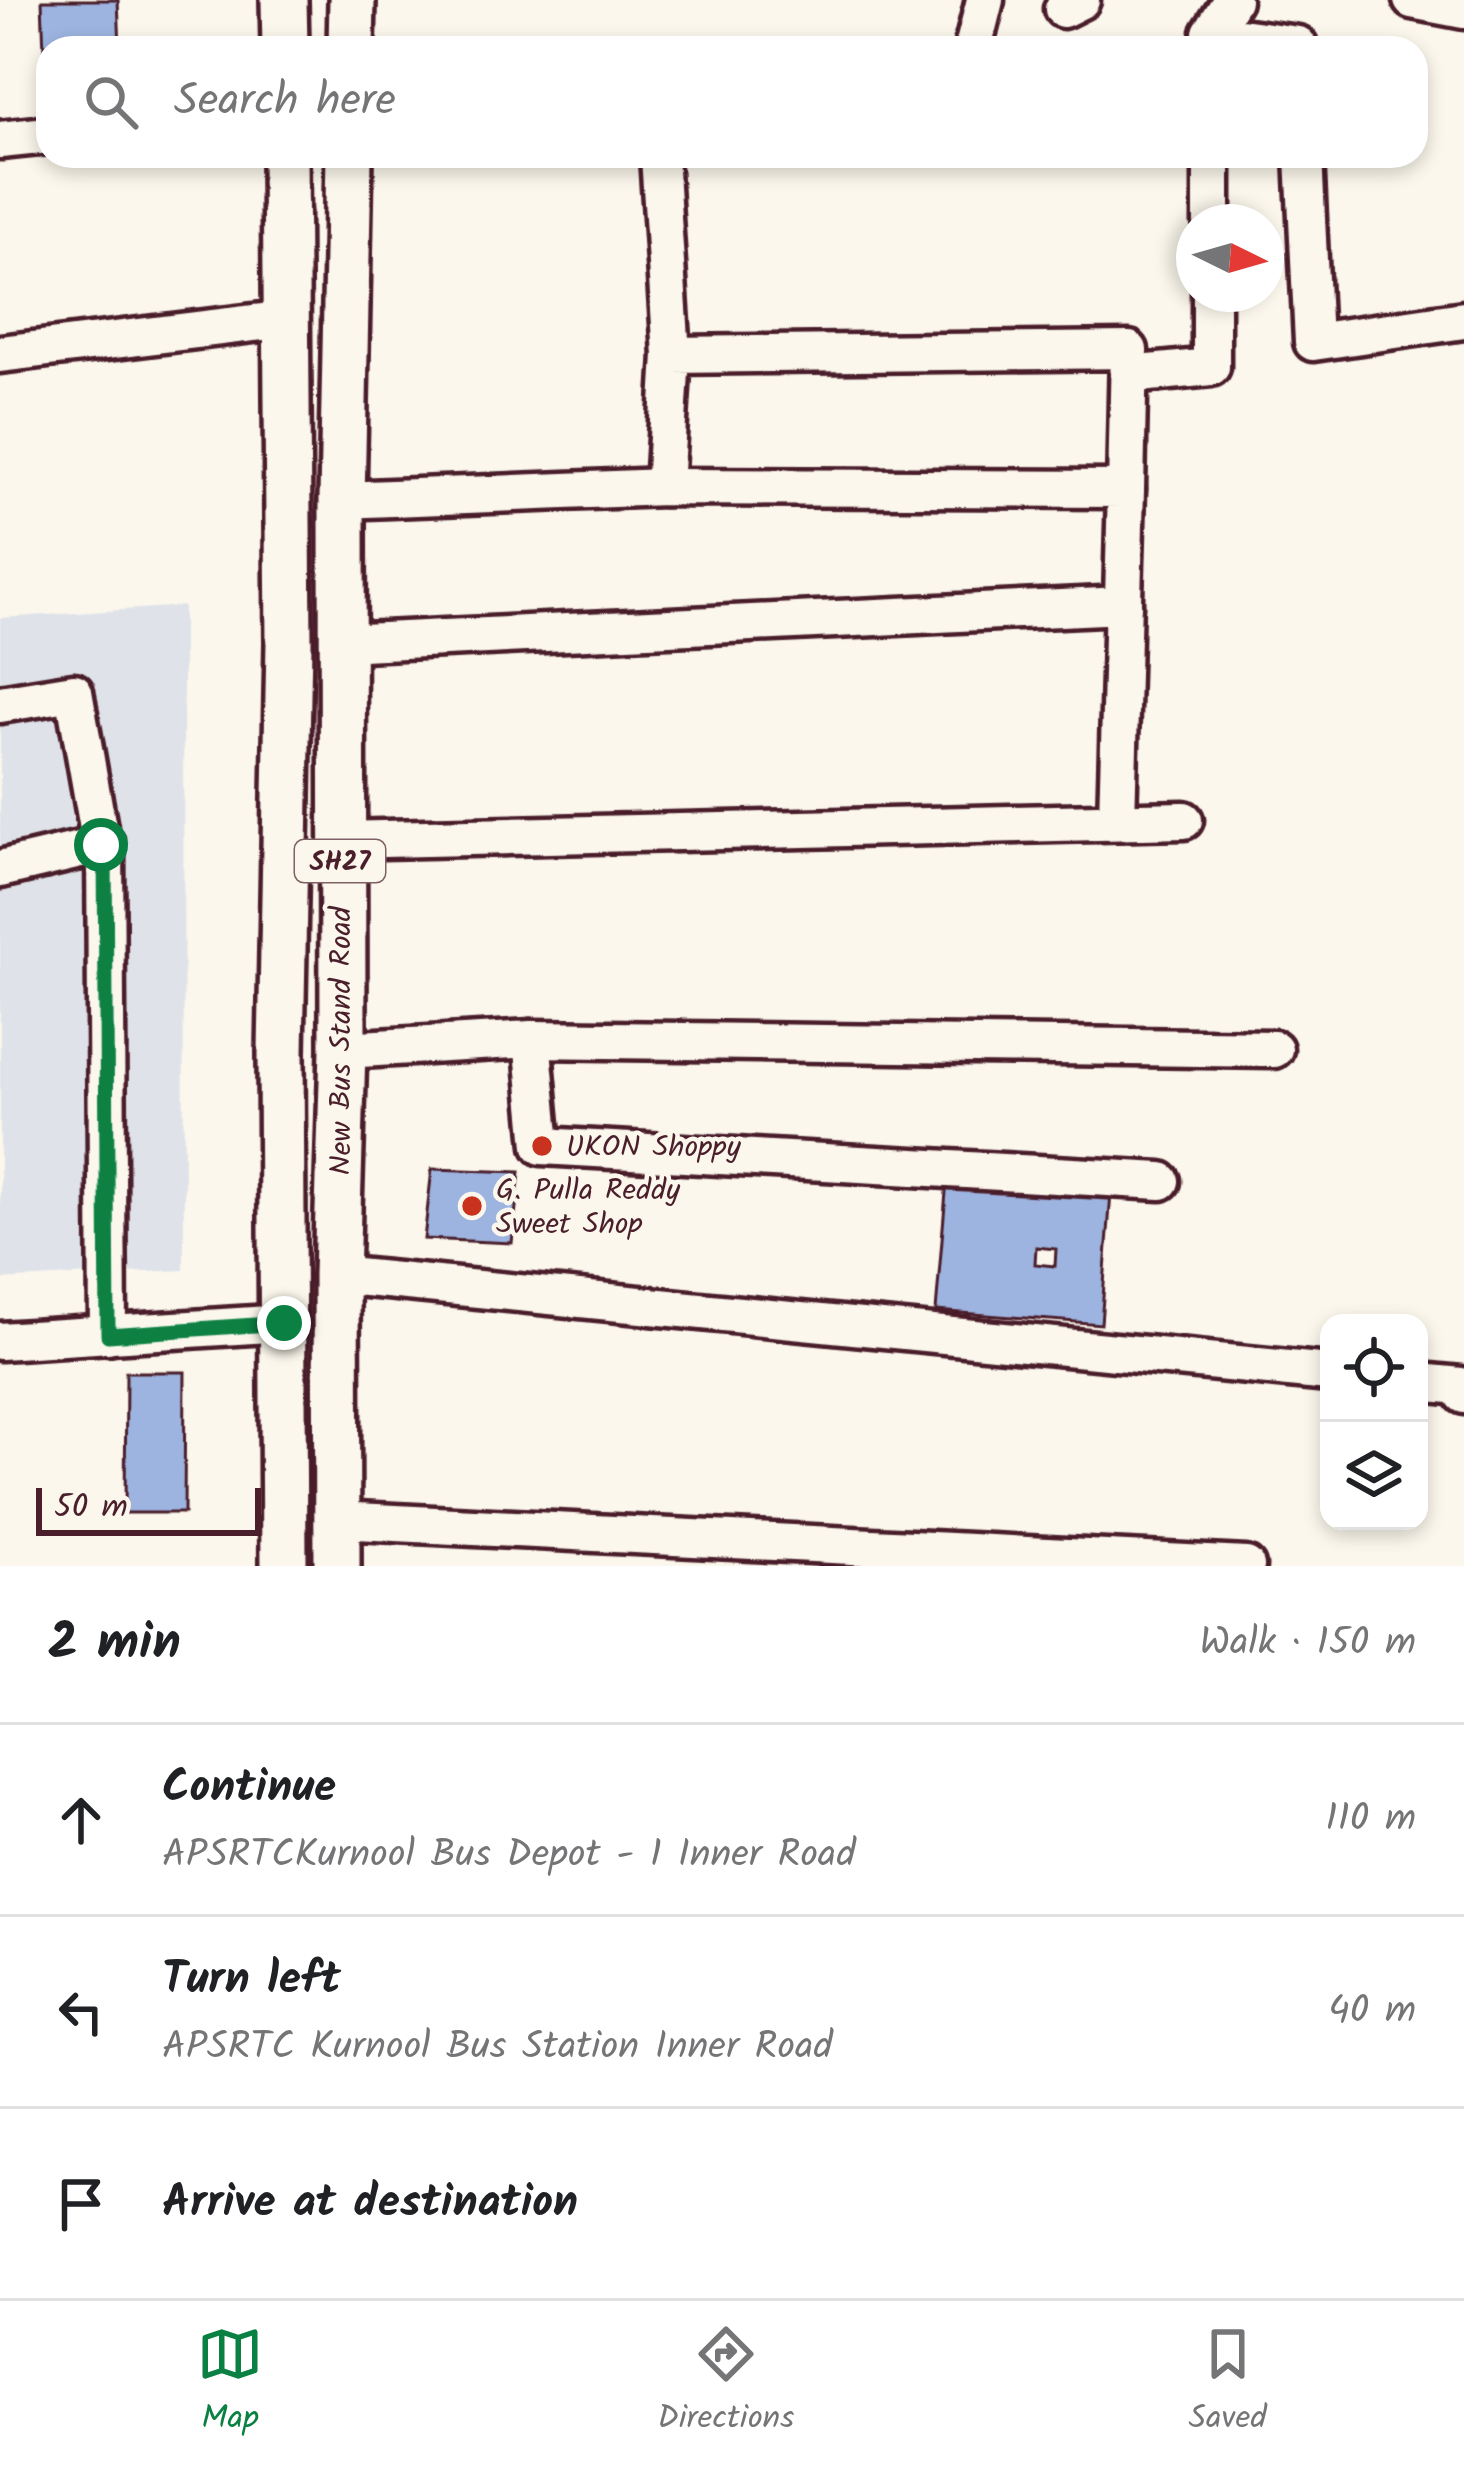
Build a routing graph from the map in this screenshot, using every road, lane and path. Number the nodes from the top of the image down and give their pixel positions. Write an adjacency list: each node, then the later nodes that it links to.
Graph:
1 (284, 0): 7 (main road)
2 (352, 0): 8 (main road)
3 (985, 0): 9 (street)
4 (1232, 0): 10 (street)
5 (1412, 0): 6 (street)
6 (1464, 10)
7 (285, 36)
8 (351, 36)
9 (977, 36)
10 (1228, 36)
11 (36, 136): 12 (street)
12 (0, 140)
13 (286, 168): 20 (main road, New Bus Stand Road / SH27)
14 (350, 168): 27 (main road, New Bus Stand Road / SH27)
15 (660, 168): 23 (street)
16 (1212, 168): 18 (street)
17 (1305, 168): 21 (street)
18 (1212, 204)
19 (1211, 312): 24 (street)
20 (287, 319): 22 (street); 33 (main road, New Bus Stand Road / SH27)
21 (1464, 320)
22 (0, 354)
23 (672, 355): 24 (street); 25 (street)
24 (1129, 375): 26 (street)
25 (664, 487): 26 (street); 27 (street)
26 (1126, 489): 28 (street)
27 (342, 500): 29 (main road, New Bus Stand Road / SH27)
28 (1123, 605): 29 (street); 31 (street)
29 (340, 643): 34 (main road, New Bus Stand Road / SH27)
30 (0, 704): 35 (street)
31 (1117, 820): 32 (street); 34 (street)
32 (1184, 820)
33 (286, 840): 34 (main road); 42 (main road, New Bus Stand Road / SH27)
34 (340, 840): 39 (main road, New Bus Stand Road / SH27)
35 (101, 845): 36 (street); 43 (street)
36 (0, 869)
37 (532, 1039): 38 (street); 39 (street); 40 (street)
38 (1274, 1049)
39 (343, 1050): 41 (main road, New Bus Stand Road / SH27)
40 (1161, 1181)
41 (336, 1275): 45 (street); 48 (main road, New Bus Stand Road / SH27)
42 (284, 1323): 43 (street); 49 (main road, New Bus Stand Road / SH27)
43 (108, 1335): 44 (street)
44 (0, 1341)
45 (1320, 1372)
46 (1428, 1383): 47 (street)
47 (1464, 1395)
48 (337, 1520): 50 (main road, New Bus Stand Road / SH27); 51 (street)
49 (284, 1566)
50 (337, 1566)
51 (1246, 1566)

